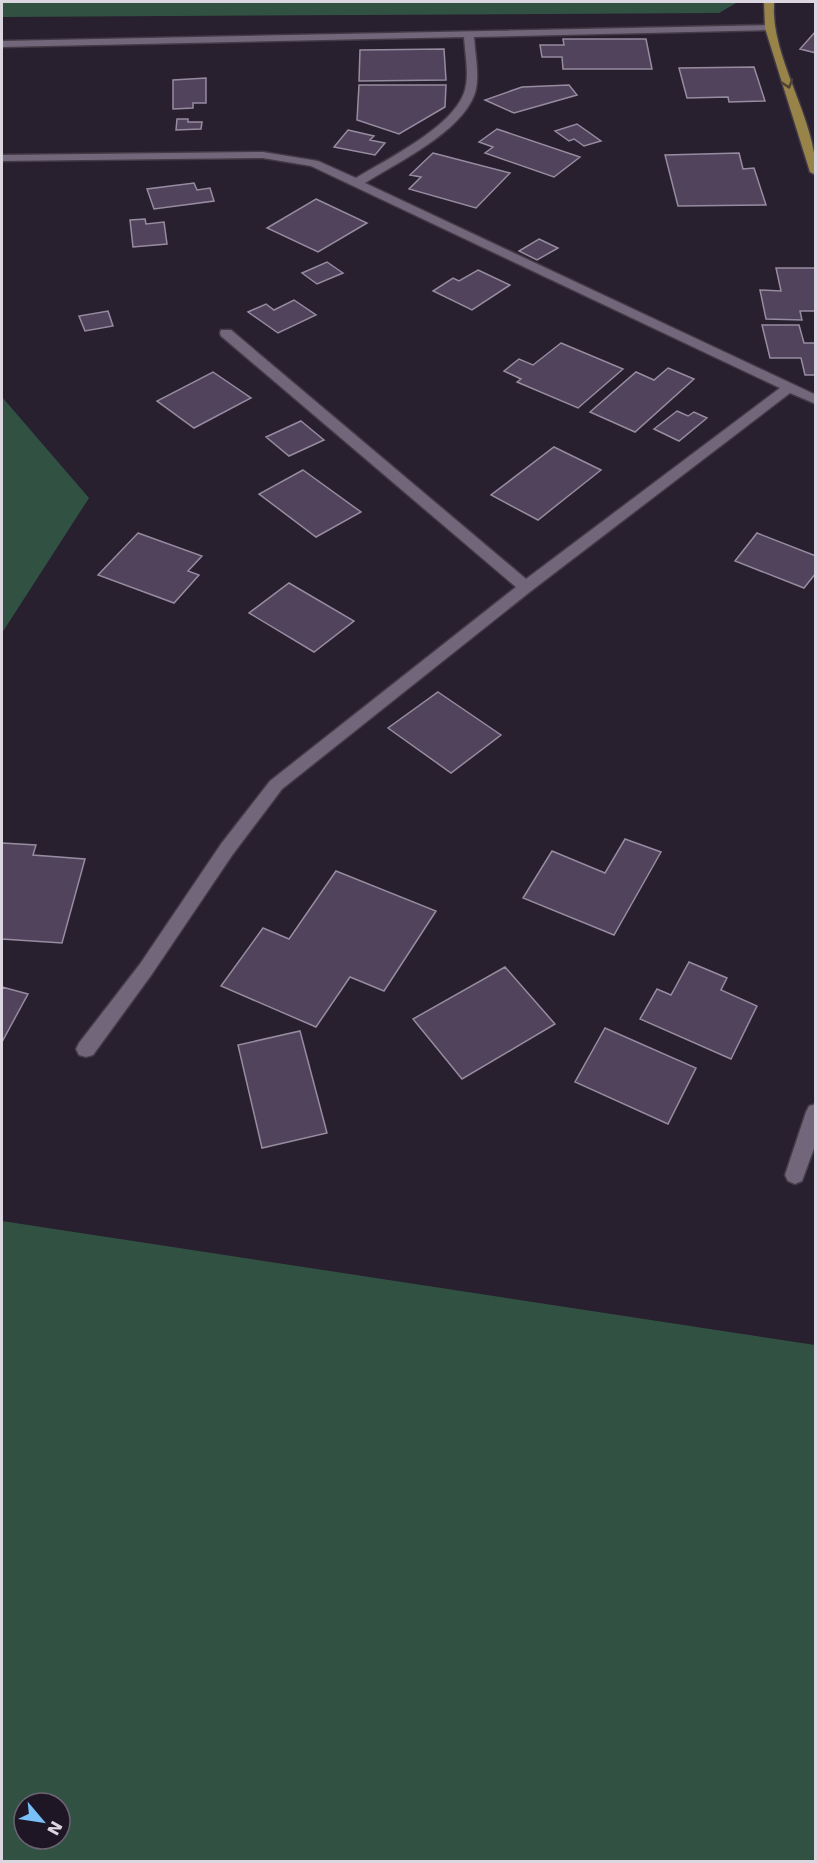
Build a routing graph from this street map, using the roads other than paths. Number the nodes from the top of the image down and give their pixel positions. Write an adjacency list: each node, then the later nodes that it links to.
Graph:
1 (769, 2): 2 (main road)
2 (770, 28): 3 (street); 6 (main road, one-way to 6)
3 (469, 34): 4 (street); 7 (street)
4 (2, 44)
5 (2, 158): 7 (street)
6 (815, 168)
7 (358, 182): 9 (street)
8 (226, 333): 11 (street)
9 (789, 387): 10 (street); 11 (street)
10 (816, 400)
11 (526, 587): 12 (street)
12 (86, 1050)
13 (816, 1112): 14 (street)
14 (795, 1175)

